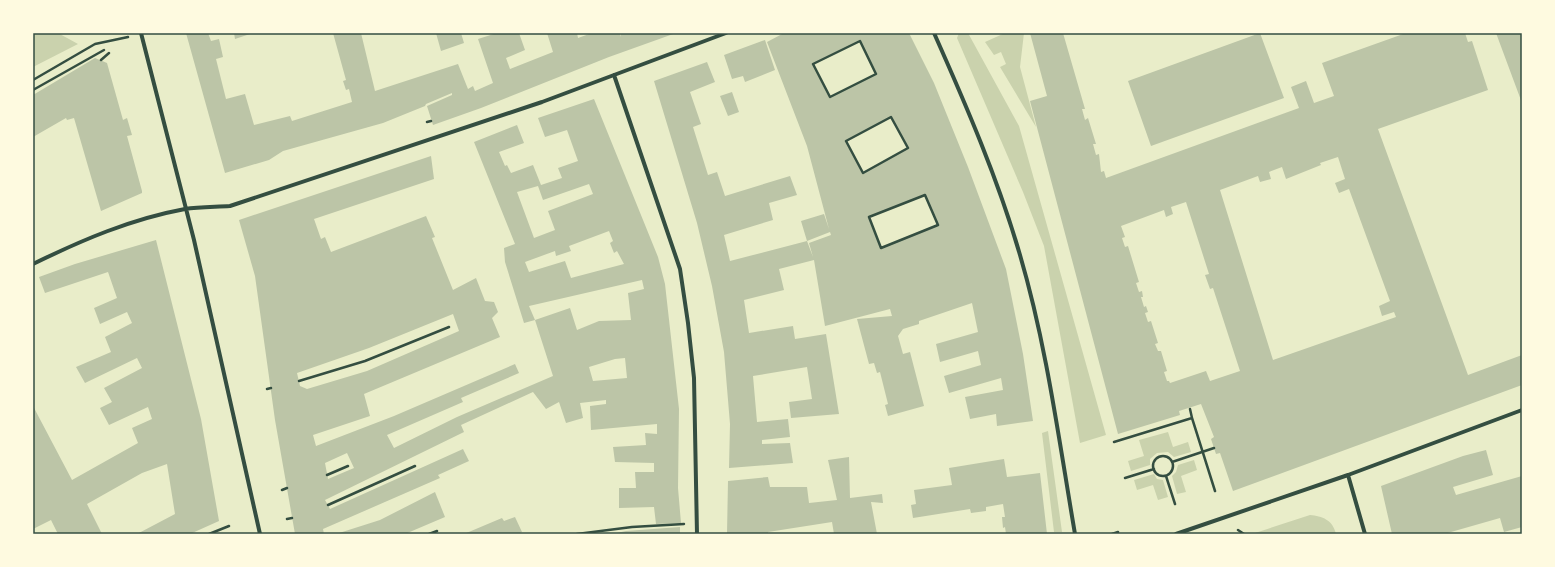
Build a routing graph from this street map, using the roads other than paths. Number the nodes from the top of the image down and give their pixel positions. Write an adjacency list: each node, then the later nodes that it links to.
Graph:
1 (726, 33): 4 (street)
2 (934, 33): 11 (street)
3 (140, 34): 5 (street)
4 (614, 75): 5 (street); 10 (street)
5 (186, 209): 6 (street); 9 (street)
6 (33, 264)
7 (1522, 410): 8 (street)
8 (1348, 475): 12 (street); 13 (street)
9 (260, 534)
10 (697, 534)
11 (1075, 534)
12 (1176, 534)
13 (1365, 534)

